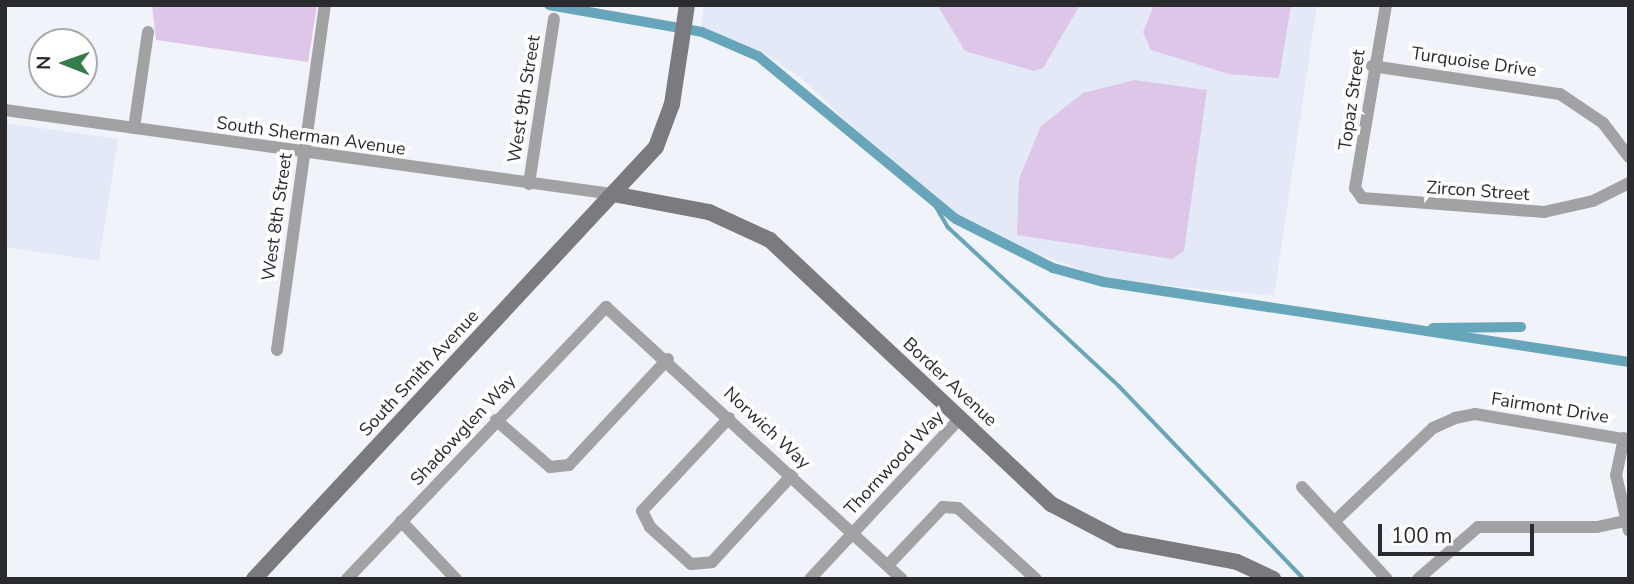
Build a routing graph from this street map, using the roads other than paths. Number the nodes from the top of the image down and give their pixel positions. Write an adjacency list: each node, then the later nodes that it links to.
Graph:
1 (325, 5): 9 (street, West 8th Street)
2 (1386, 5): 6 (street, Topaz Street)
3 (686, 12): 13 (street, South Smith Avenue)
4 (554, 19): 11 (street, West 9th Street)
5 (148, 32): 8 (street)
6 (1372, 66): 10 (street, Turquoise Drive); 14 (street, Topaz Street)
7 (5, 110): 8 (street, South Sherman Avenue)
8 (134, 128): 9 (street, South Sherman Avenue)
9 (304, 153): 11 (street, South Sherman Avenue); 16 (street, West 8th Street)
10 (1629, 157)
11 (529, 184): 13 (street, South Sherman Avenue)
12 (1629, 184): 14 (street, Zircon Street)
13 (613, 194): 19 (street, Border Avenue); 29 (street, South Smith Avenue)
14 (1362, 198)
15 (606, 307): 17 (street, Norwich Way); 20 (street, Shadowglen Way)
16 (277, 350)
17 (668, 359): 18 (street, Norwich Way); 20 (street)
18 (729, 418): 22 (street, Norwich Way); 22 (street)
19 (960, 418): 27 (street, Thornwood Way); 35 (street, Border Avenue)
20 (496, 420): 25 (street, Shadowglen Way)
21 (1626, 439): 24 (street, Fairmont Drive); 26 (street)
22 (792, 475): 27 (street, Norwich Way)
23 (1302, 487): 24 (street)
24 (1336, 520): 36 (street)
25 (401, 521): 30 (street, Shadowglen Way); 31 (street)
26 (1627, 526): 37 (street)
27 (853, 533): 28 (street, Norwich Way); 32 (street, Thornwood Way)
28 (888, 565): 33 (street, Norwich Way); 34 (street)
29 (254, 579)
30 (347, 579)
31 (456, 579)
32 (810, 579)
33 (902, 579)
34 (1036, 579)
35 (1273, 579)
36 (1387, 579)
37 (1418, 579)

